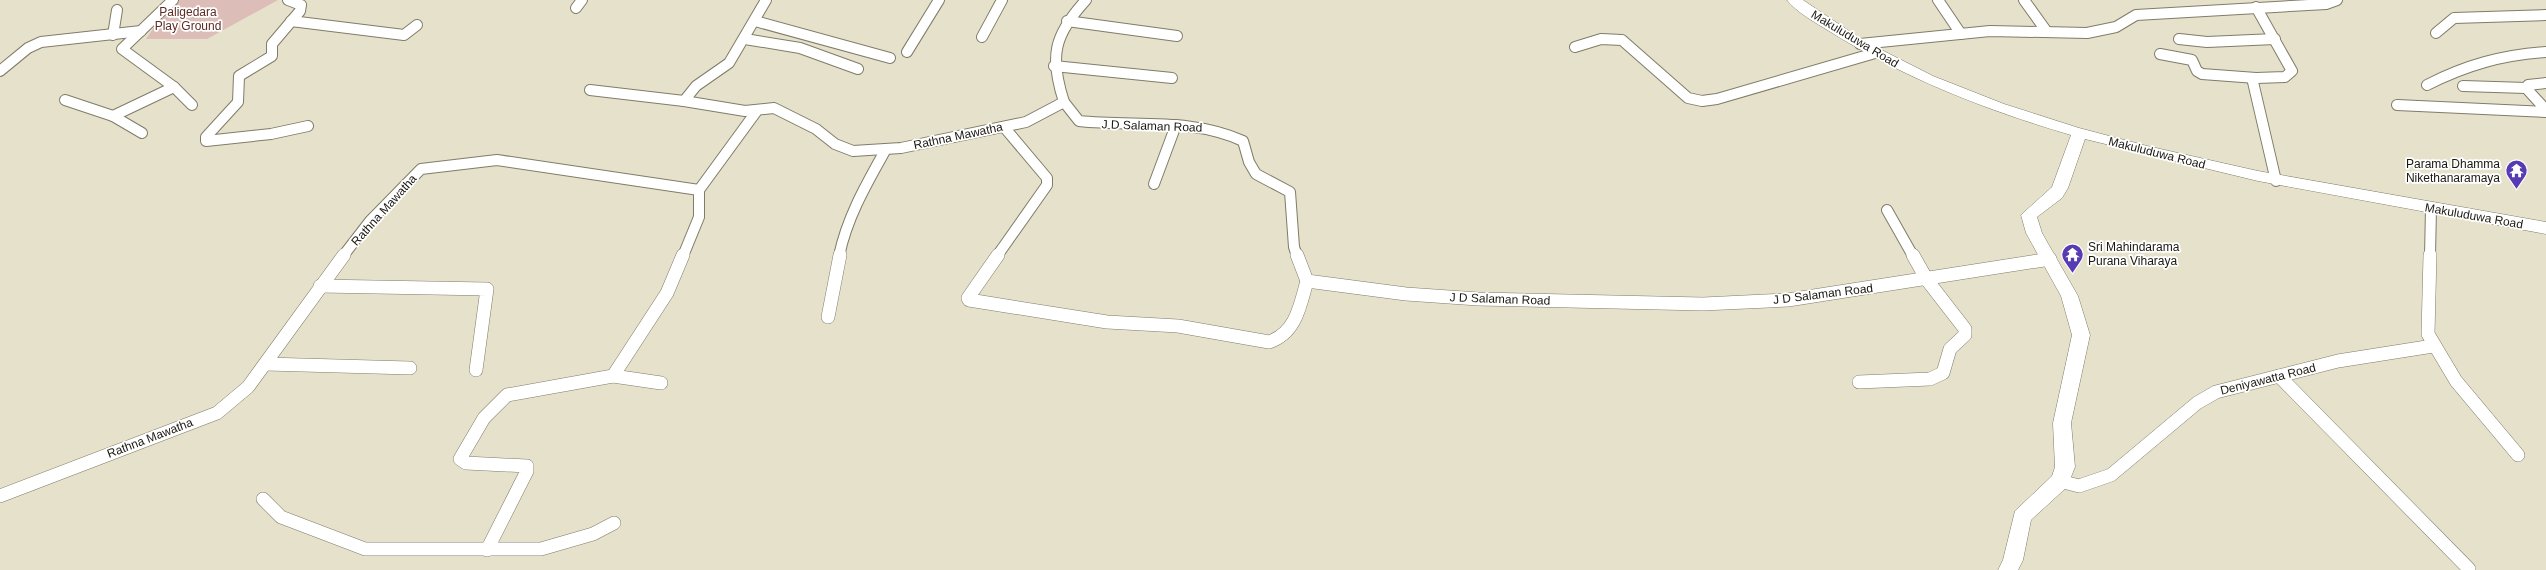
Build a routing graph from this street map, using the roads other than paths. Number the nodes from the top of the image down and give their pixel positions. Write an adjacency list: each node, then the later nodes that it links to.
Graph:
1 (173, 0): 21 (street)
2 (288, 0): 17 (street)
3 (582, 0): 14 (street)
4 (766, 0): 18 (street)
5 (939, 0): 33 (street)
6 (1002, 0): 27 (street)
7 (1086, 0): 19 (street)
8 (1794, 0): 31 (street, Makuluduwa Road)
9 (1938, 0): 24 (street)
10 (2024, 0): 22 (street)
11 (2337, 0): 12 (street)
12 (2324, 2): 13 (street)
13 (2256, 7): 22 (street); 30 (street)
14 (576, 8)
15 (117, 10): 25 (street)
16 (2546, 15): 23 (street)
17 (292, 21): 20 (street); 58 (street)
18 (755, 21): 28 (street); 37 (street)
19 (1067, 21): 26 (street); 38 (street)
20 (417, 25)
21 (142, 31): 25 (street); 46 (street)
22 (2047, 32): 24 (street)
23 (2436, 33)
24 (1961, 34): 31 (street)
25 (112, 35): 40 (street)
26 (1177, 36)
27 (982, 37)
28 (745, 39): 39 (street); 50 (street)
29 (2179, 39): 30 (street)
30 (2274, 40): 42 (street)
31 (1860, 44): 35 (street, Makuluduwa Road)
32 (1575, 47): 35 (street)
33 (907, 52)
34 (2546, 52): 44 (street)
35 (1875, 53): 61 (street, Makuluduwa Road)
36 (2160, 54): 42 (street)
37 (890, 58)
38 (1054, 66): 41 (street); 51 (street)
39 (858, 69)
40 (0, 71)
41 (1172, 78)
42 (2256, 78): 63 (street)
43 (2546, 84): 47 (street)
44 (2427, 85)
45 (2464, 86): 47 (street)
46 (174, 87): 52 (street); 56 (street)
47 (2526, 88): 55 (street)
48 (590, 90): 50 (street, Rathna Mawatha)
49 (65, 100): 56 (street)
50 (684, 101): 54 (street, Rathna Mawatha)
51 (1064, 102): 57 (street, J D Salaman Road); 59 (street, Rathna Mawatha)
52 (192, 105)
53 (2397, 105): 55 (street)
54 (751, 111): 62 (street, Rathna Mawatha); 65 (street)
55 (2546, 111)
56 (113, 116): 60 (street)
57 (1176, 125): 64 (street); 71 (street, J D Salaman Road)
58 (308, 126)
59 (1004, 126): 62 (street, Rathna Mawatha); 71 (street)
60 (142, 133)
61 (2079, 133): 63 (street, Makuluduwa Road); 69 (street)
62 (886, 150): 73 (street)
63 (2276, 181): 66 (street, Makuluduwa Road)
64 (1154, 184)
65 (699, 190): 72 (street, Rathna Mawatha); 78 (street)
66 (2431, 208): 68 (street, Makuluduwa Road); 74 (street)
67 (1886, 210): 70 (street)
68 (2546, 228)
69 (2050, 260): 70 (street, J D Salaman Road); 83 (street)
70 (1927, 280): 71 (street, J D Salaman Road); 81 (street)
71 (1307, 281)
72 (320, 286): 75 (street, Rathna Mawatha); 77 (street)
73 (828, 317)
74 (2433, 346): 79 (street, Deniyawatta Road); 82 (street)
75 (266, 364): 76 (street); 84 (street, Rathna Mawatha)
76 (410, 368)
77 (476, 370)
78 (612, 376): 80 (street); 87 (street)
79 (2279, 376): 83 (street, Deniyawatta Road); 88 (street)
80 (661, 382)
81 (1859, 382)
82 (2518, 455)
83 (2060, 481): 89 (street)
84 (0, 496)
85 (263, 499): 87 (street)
86 (614, 523): 87 (street)
87 (487, 550)
88 (2469, 569)
89 (2008, 570)

